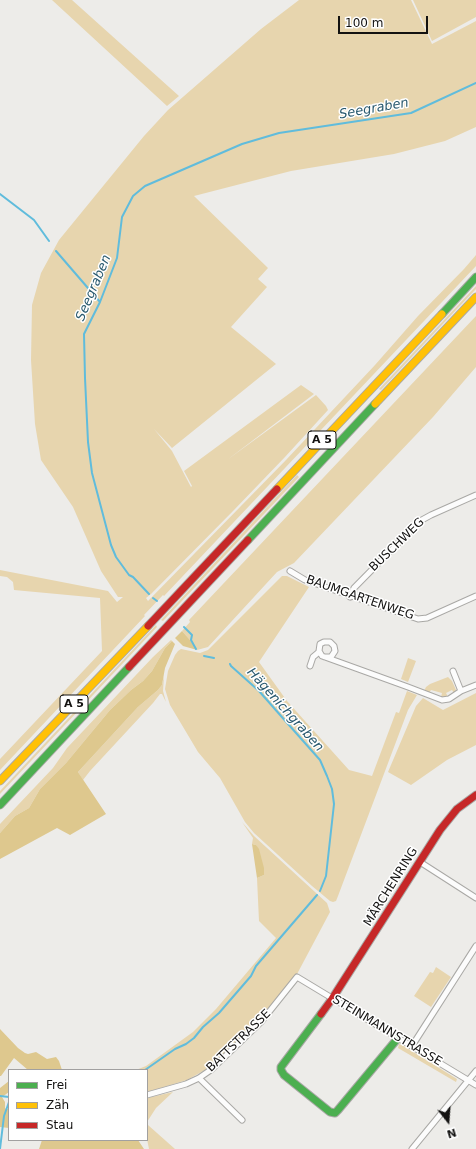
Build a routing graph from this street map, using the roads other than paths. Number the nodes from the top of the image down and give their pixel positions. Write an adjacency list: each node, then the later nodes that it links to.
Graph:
1 (476, 277): 13 (main road, A 5)
2 (476, 297): 15 (main road, A 5)
3 (476, 495): 6 (street, BUSCHWEG)
4 (290, 571): 6 (street, BAUMGARTENWEG)
5 (476, 596): 6 (street, BAUMGARTENWEG)
6 (350, 597)
7 (319, 652): 8 (street); 8 (street); 9 (street)
8 (325, 658): 12 (street)
9 (310, 666)
10 (453, 672): 12 (street)
11 (476, 685): 12 (street)
12 (461, 691)
13 (0, 781)
14 (476, 795): 16 (main road, MÄRCHENRING)
15 (0, 805)
16 (420, 862): 17 (street); 20 (main road, MÄRCHENRING)
17 (476, 898)
18 (476, 946): 22 (street)
19 (297, 978): 20 (street, STEINMANNSTRASSE); 24 (street, BATTSTRASSE)
20 (332, 999): 21 (street, STEINMANNSTRASSE); 21 (main road, MÄRCHENRING)
21 (398, 1038): 22 (street, STEINMANNSTRASSE)
22 (412, 1046): 25 (street, STEINMANNSTRASSE)
23 (476, 1071): 25 (street)
24 (199, 1078): 27 (street, BATTSTRASSE); 28 (street)
25 (468, 1081): 26 (street, STEINMANNSTRASSE); 29 (street)
26 (476, 1085)
27 (148, 1095)
28 (242, 1120)
29 (412, 1149)

